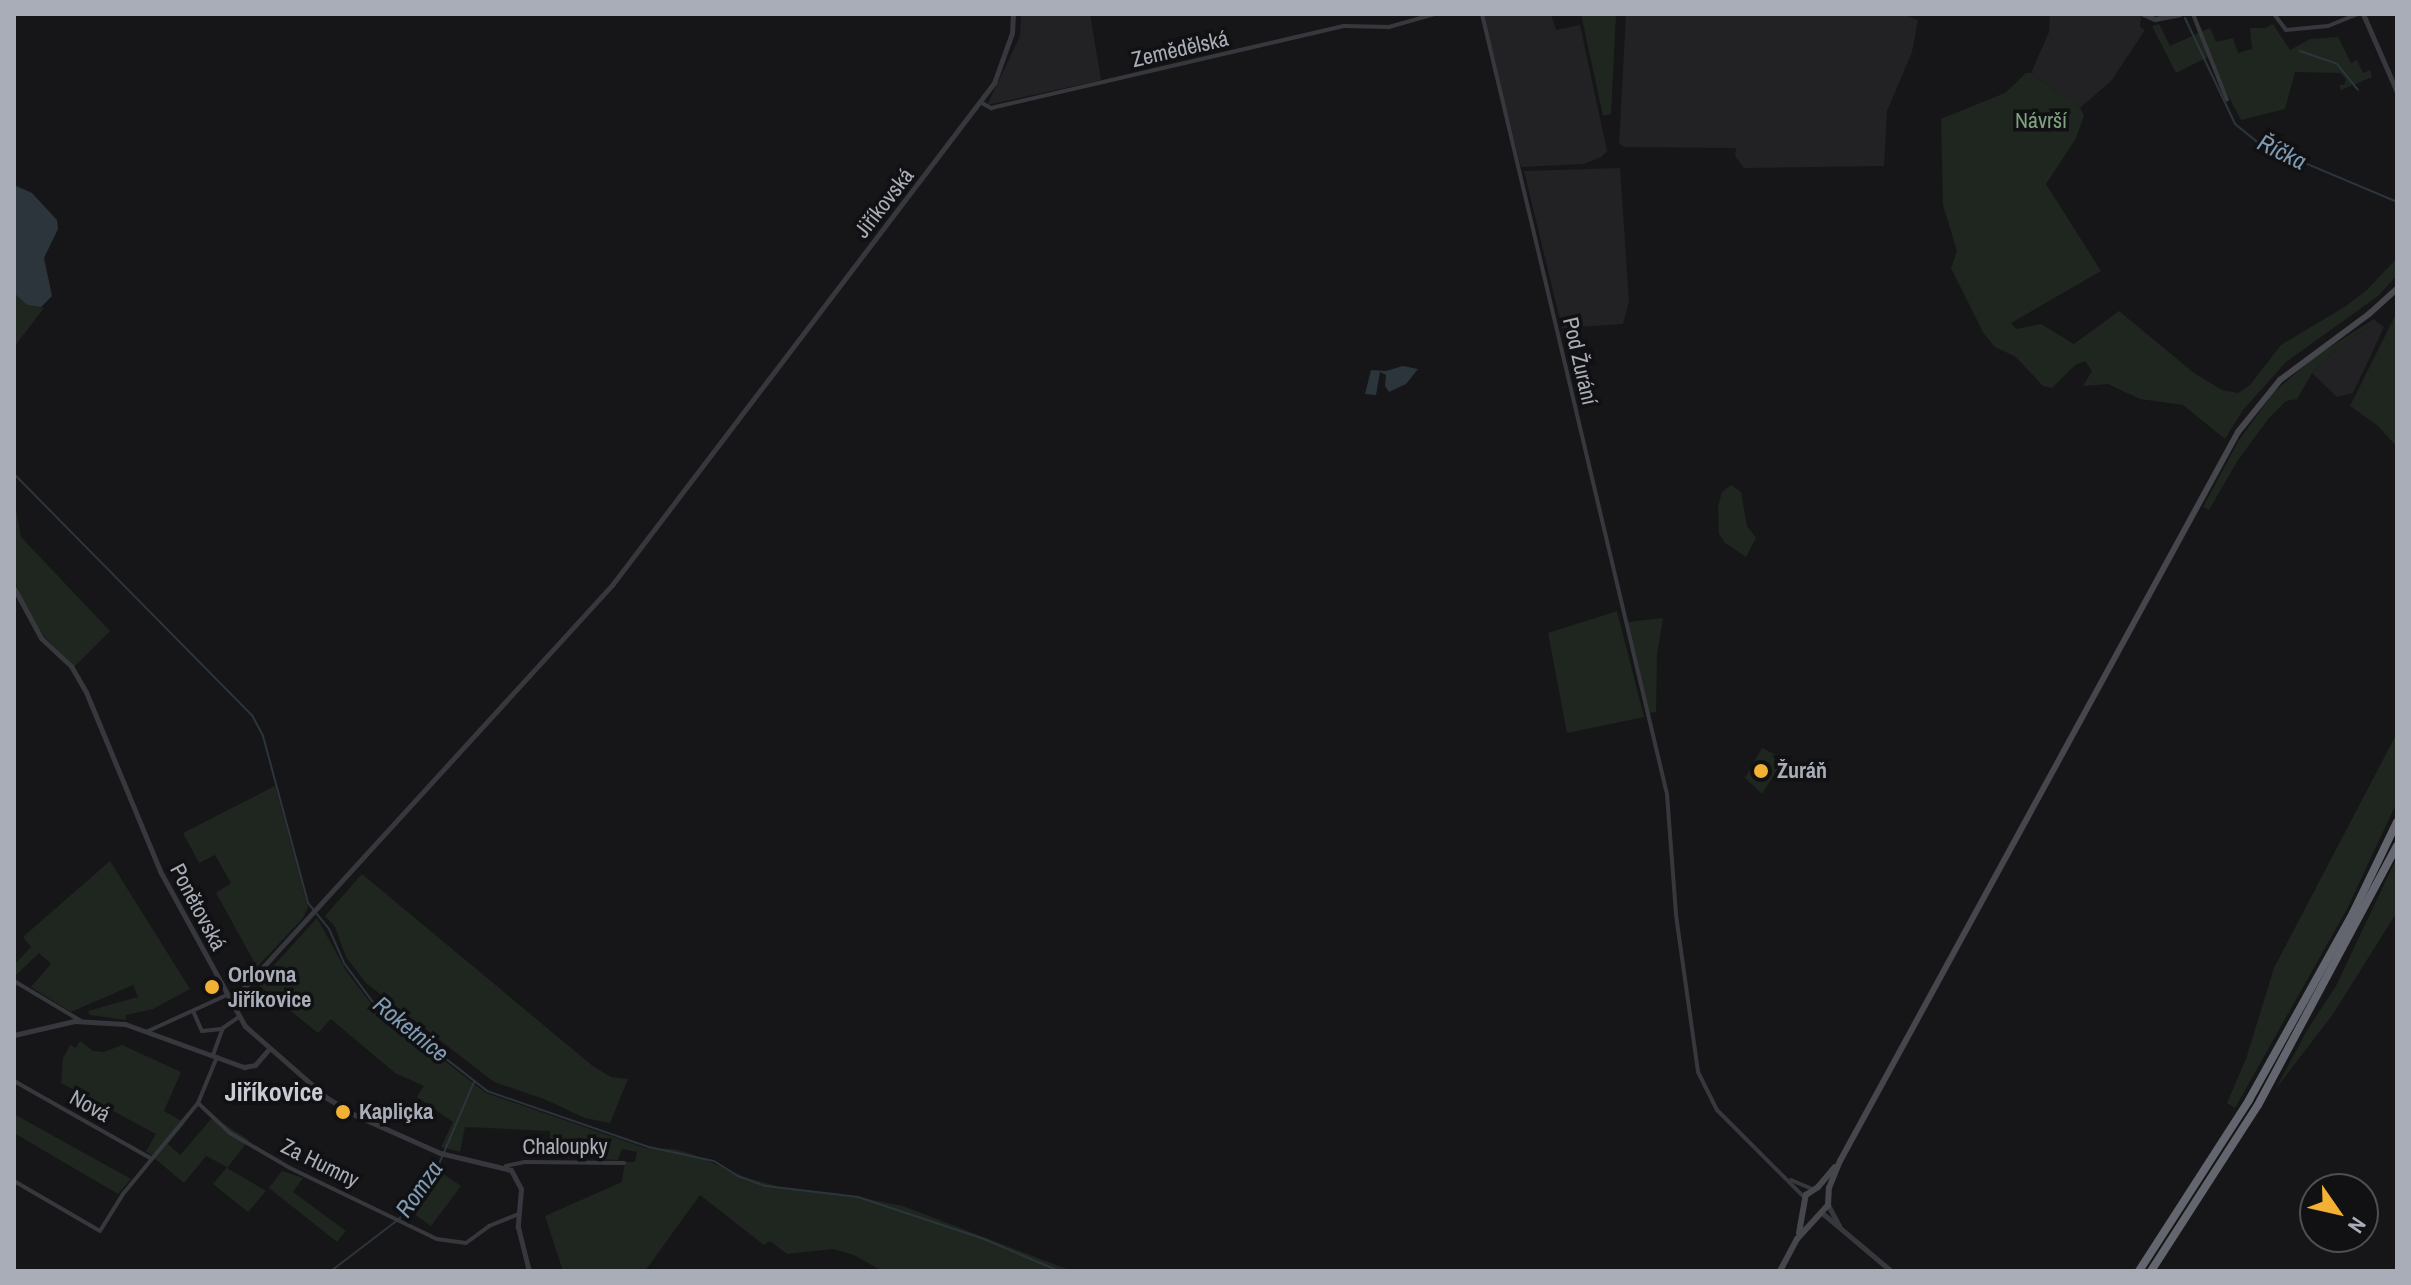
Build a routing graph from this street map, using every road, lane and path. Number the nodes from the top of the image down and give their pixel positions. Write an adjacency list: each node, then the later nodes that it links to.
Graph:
1 (1013, 14): 11 (street, Jiříkovská)
2 (1435, 14): 11 (street, Zemědělská)
3 (1482, 14): 33 (street, Pod Žurání)
4 (2180, 14): 8 (street)
5 (2193, 14): 10 (street)
6 (2274, 14): 7 (street)
7 (2360, 14): 9 (street)
8 (2146, 16)
9 (2397, 92)
10 (2227, 100)
11 (980, 102): 18 (street, Jiříkovská)
12 (2397, 289): 30 (main road)
13 (14, 588): 17 (street, Ponětovská)
14 (2397, 822): 46 (highway)
15 (2397, 846): 47 (highway)
16 (14, 981): 21 (street)
17 (227, 995): 18 (street, Ponětovská); 19 (street)
18 (231, 1002): 20 (street, Ponětovská)
19 (193, 1011): 22 (street); 23 (street)
20 (239, 1017): 22 (street); 25 (street, Ponětovská)
21 (81, 1021): 23 (street); 24 (street)
22 (223, 1028): 26 (street)
23 (146, 1032): 26 (street)
24 (14, 1035)
25 (269, 1049): 26 (street); 32 (street, Ponětovská)
26 (215, 1056): 28 (street)
27 (14, 1081): 29 (street, Nová)
28 (198, 1103): 29 (street); 40 (street, Za Humny)
29 (150, 1158): 34 (street)
30 (1840, 1161): 35 (main road); 36 (main road)
31 (624, 1163): 32 (street, Chaloupky)
32 (506, 1166): 40 (street)
33 (1789, 1179): 35 (street); 37 (street)
34 (14, 1181)
35 (1814, 1189): 36 (main road); 37 (main road)
36 (1827, 1195): 38 (main road)
37 (1806, 1202): 39 (main road); 42 (main road)
38 (1828, 1205): 39 (main road); 41 (street)
39 (1819, 1212): 41 (street); 42 (main road)
40 (518, 1214): 43 (street)
41 (1840, 1227): 45 (street)
42 (1797, 1239): 44 (main road)
43 (529, 1271)
44 (1780, 1271)
45 (1891, 1271)
46 (2139, 1271)
47 (2151, 1271)

